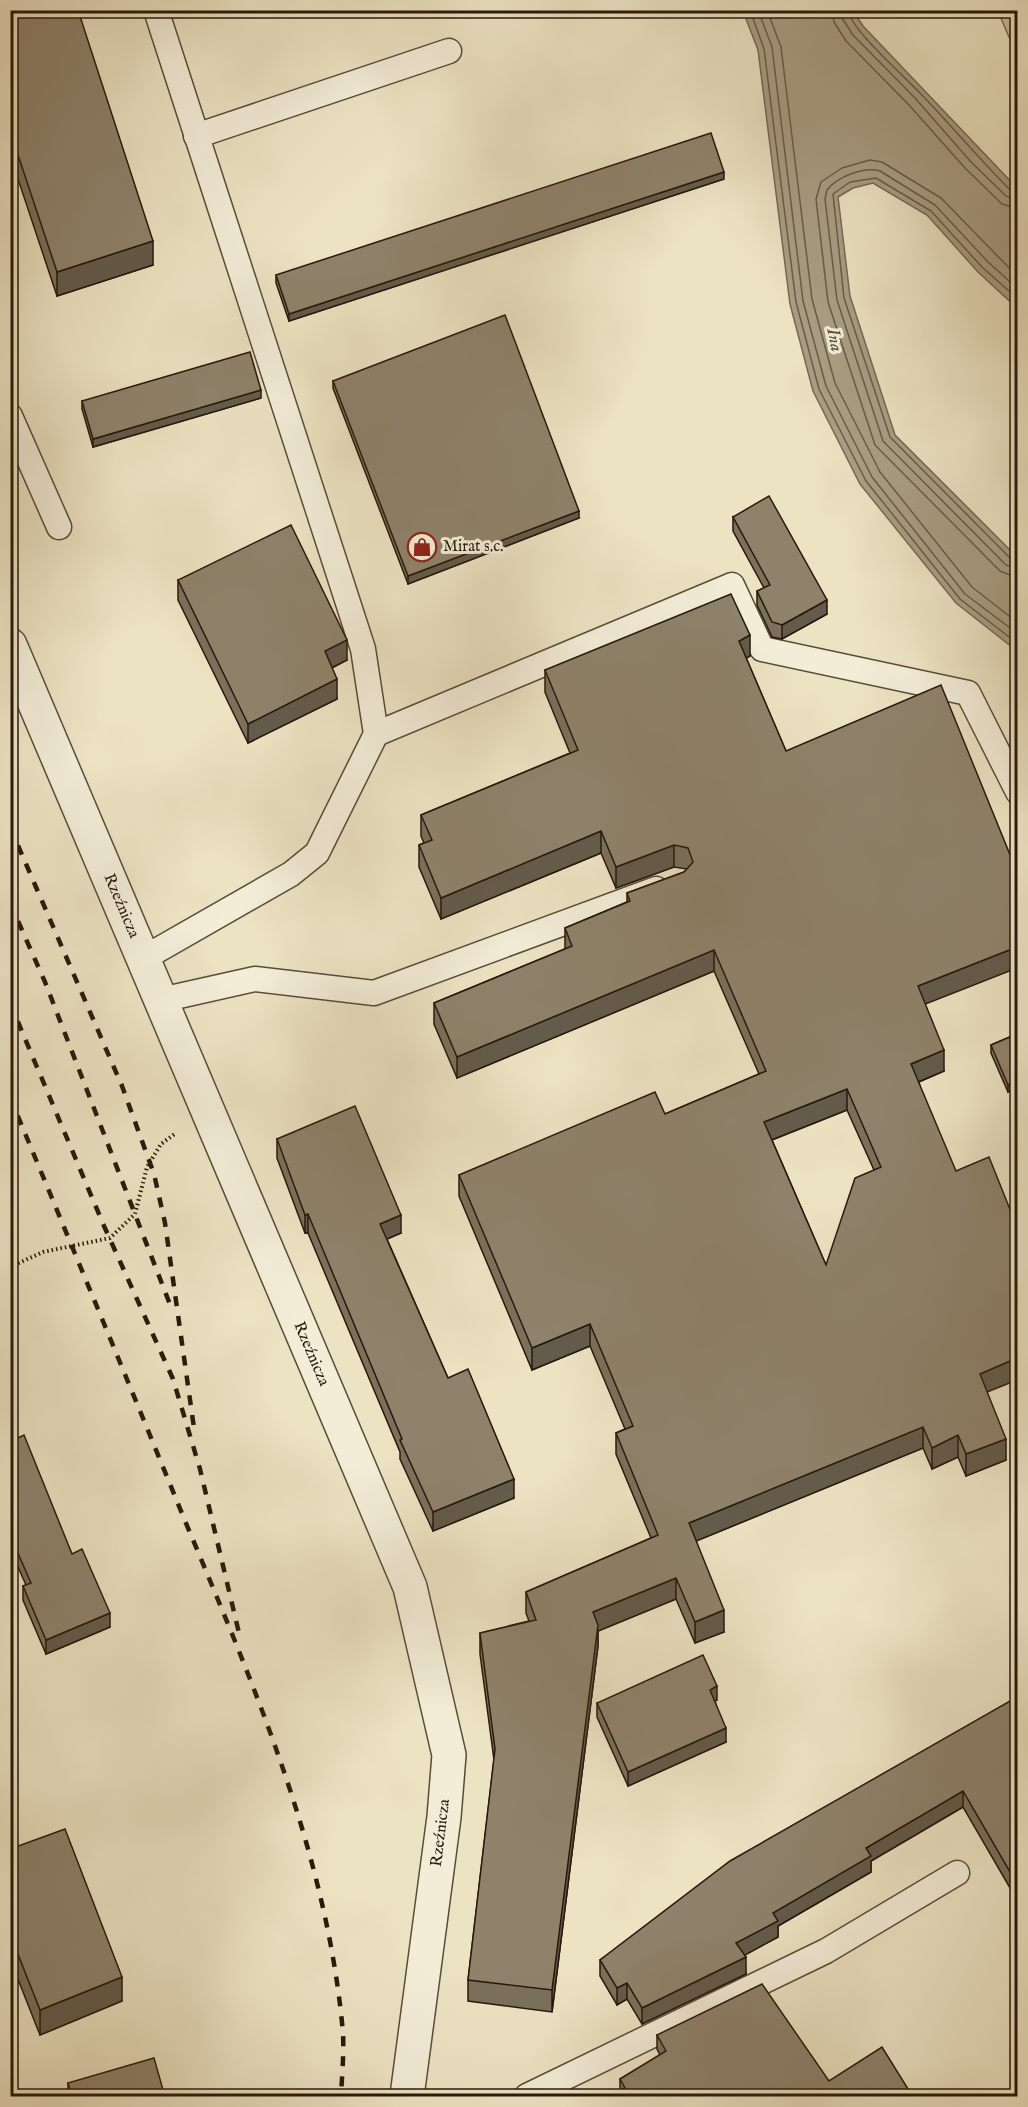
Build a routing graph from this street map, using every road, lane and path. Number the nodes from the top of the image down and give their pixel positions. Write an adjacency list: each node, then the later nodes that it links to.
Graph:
1 (156, 10): 3 (lane)
2 (449, 51): 3 (lane)
3 (196, 136): 7 (lane)
4 (10, 416): 5 (lane)
5 (59, 527)
6 (10, 645): 10 (street, Rzeźnicza)
7 (376, 734): 8 (lane); 10 (lane)
8 (1017, 792)
9 (679, 880): 11 (lane)
10 (144, 958): 11 (street, Rzeźnicza)
11 (161, 1000): 12 (street, Rzeźnicza)
12 (209, 1112): 13 (path); 15 (street, Rzeźnicza)
13 (10, 1267)
14 (957, 1873): 16 (lane)
15 (407, 2097)
16 (527, 2097)

